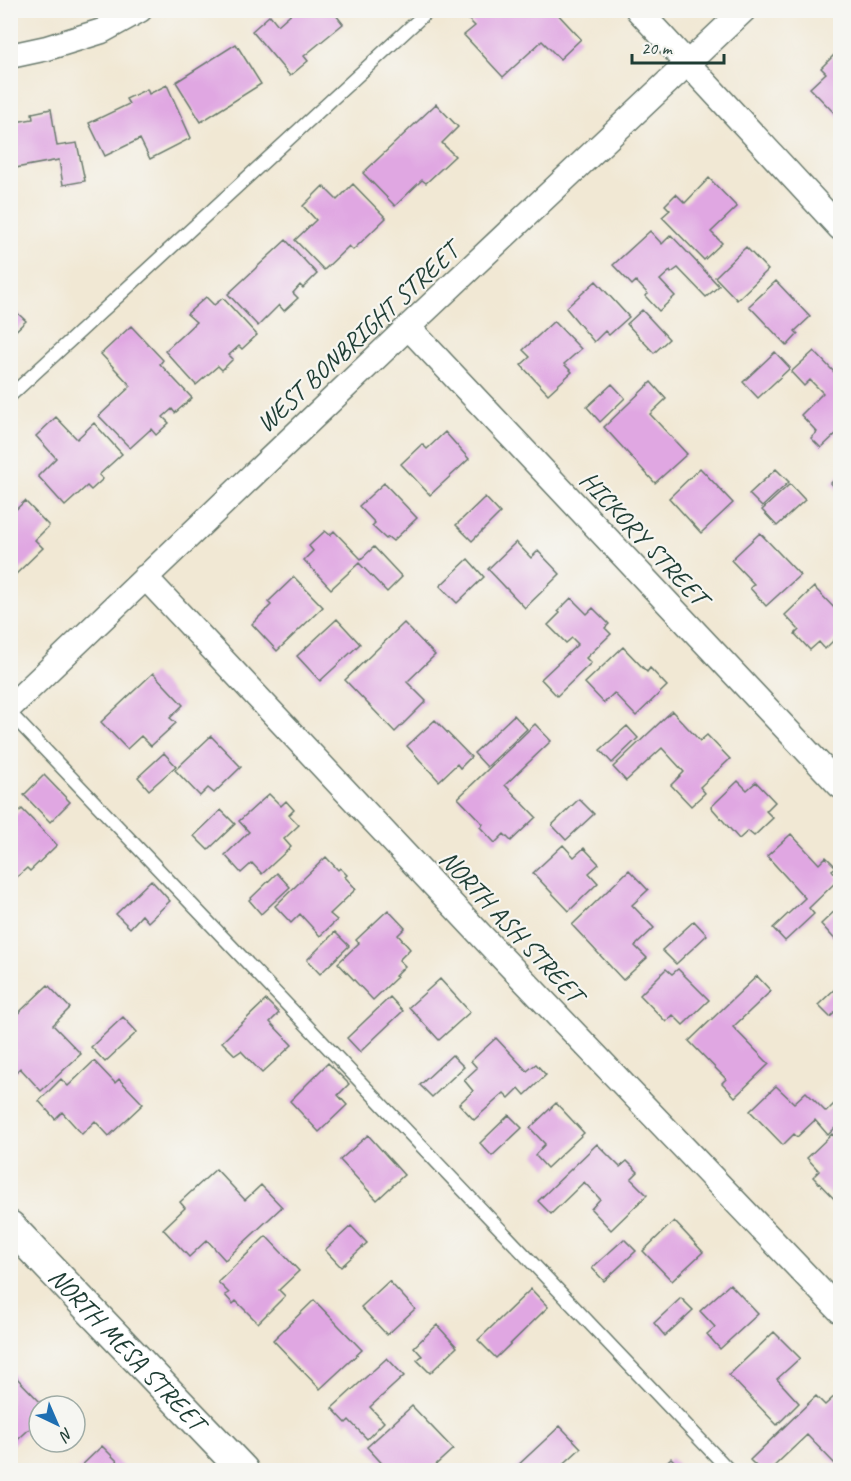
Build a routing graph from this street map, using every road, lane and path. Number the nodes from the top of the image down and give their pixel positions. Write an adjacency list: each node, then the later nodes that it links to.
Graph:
1 (140, 10): 5 (street)
2 (429, 10): 9 (lane)
3 (638, 10): 6 (street)
4 (744, 10): 6 (street, WEST BONBRIGHT STREET)
5 (10, 56)
6 (688, 64): 7 (street); 8 (street, WEST BONBRIGHT STREET)
7 (840, 228)
8 (408, 327): 10 (street, WEST BONBRIGHT STREET); 13 (street, HICKORY STREET)
9 (10, 396)
10 (145, 577): 11 (street, WEST BONBRIGHT STREET); 15 (street, NORTH ASH STREET)
11 (10, 707)
12 (10, 713): 17 (lane)
13 (840, 786)
14 (10, 1226): 16 (street, NORTH MESA STREET)
15 (840, 1311)
16 (243, 1470)
17 (729, 1470)

